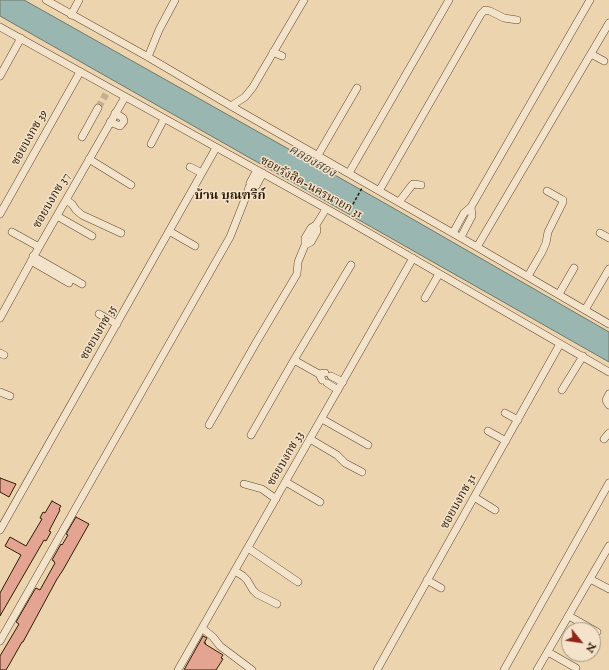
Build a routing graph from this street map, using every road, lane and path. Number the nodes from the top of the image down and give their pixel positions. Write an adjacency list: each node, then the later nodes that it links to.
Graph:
1 (46, 0): 7 (street)
2 (79, 0): 7 (street)
3 (175, 0): 15 (street)
4 (304, 0): 12 (street)
5 (449, 0): 34 (street)
6 (590, 0): 42 (street)
7 (71, 15): 15 (street)
8 (516, 20): 38 (street)
9 (609, 23): 13 (street)
10 (0, 27): 11 (street, ซอยรังสิต-นครนายก 31)
11 (21, 38): 17 (street, ซอยรังสิต-นครนายก 31); 18 (street)
12 (273, 52): 14 (street); 21 (street)
13 (591, 54): 16 (street); 56 (street)
14 (282, 56)
15 (148, 57): 21 (street)
16 (604, 61)
17 (80, 72): 20 (street, ซอยรังสิต-นครนายก 31); 44 (street, ซอยบงกช 39)
18 (0, 76)
19 (357, 88): 29 (street)
20 (125, 97): 23 (street, ซอยบงกช 37); 24 (street, ซอยรังสิต-นครนายก 31)
21 (231, 106): 29 (street)
22 (98, 108): 26 (street)
23 (115, 113): 25 (street, ซอยบงกช 37); 25 (street)
24 (164, 119): 27 (street); 28 (street, ซอยรังสิต-นครนายก 31)
25 (110, 122): 30 (street, ซอยบงกช 37)
26 (82, 137)
27 (151, 144)
28 (216, 148): 32 (street, ซอยรังสิต-นครนายก 31); 33 (street, ซอยบงกช 35)
29 (318, 155): 34 (street)
30 (89, 159): 35 (street); 40 (street, ซอยบงกช 37)
31 (190, 167): 33 (street)
32 (260, 172): 43 (street, ซอยรังสิต-นครนายก 31); 118 (street)
33 (202, 173): 47 (street, ซอยบงกช 35)
34 (349, 173): 38 (street)
35 (131, 185)
36 (421, 185): 41 (street)
37 (363, 187): 45 (path)
38 (379, 191): 41 (street)
39 (547, 191): 64 (street)
40 (66, 200): 46 (street, ซอยบงกช 37); 49 (street)
41 (399, 202): 50 (street)
42 (471, 207): 50 (street); 53 (street)
43 (326, 208): 58 (street, ซอยรังสิต-นครนายก 31); 89 (street)
44 (0, 214)
45 (347, 215)
46 (57, 216): 52 (street); 57 (street, ซอยบงกช 37)
47 (169, 231): 55 (street); 72 (street, ซอยบงกช 35)
48 (12, 232): 57 (street)
49 (121, 233)
50 (453, 233): 53 (street)
51 (600, 233): 54 (street)
52 (92, 236)
53 (461, 237): 56 (street)
54 (609, 238)
55 (195, 246)
56 (478, 246): 64 (street)
57 (39, 247): 59 (street, ซอยบงกช 37)
58 (413, 258): 63 (street, ซอยรังสิต-นครนายก 31); 79 (street, ซอยบงกช 33)
59 (32, 259): 65 (street); 66 (street); 71 (street, ซอยบงกช 37)
60 (351, 265): 76 (street)
61 (574, 268): 67 (street)
62 (609, 269): 69 (street)
63 (439, 274): 68 (street); 74 (street, ซอยรังสิต-นครนายก 31)
64 (528, 276): 67 (street)
65 (68, 283)
66 (82, 284)
67 (559, 294): 69 (street)
68 (425, 298)
69 (585, 310): 73 (street)
70 (99, 314): 72 (street)
71 (0, 318)
72 (117, 324): 105 (street, ซอยบงกช 35)
73 (609, 324)
74 (560, 344): 75 (street, ซอยรังสิต-นครนายก 31); 88 (street, ซอยบงกช 31)
75 (583, 356): 77 (street, ซอยรังสิต-นครนายก 31); 81 (street)
76 (294, 360): 78 (street); 92 (street)
77 (609, 372)
78 (325, 377): 79 (street); 80 (street)
79 (343, 382): 80 (street, ซอยบงกช 33)
80 (338, 390): 87 (street, ซอยบงกช 33)
81 (562, 390)
82 (0, 392): 84 (street)
83 (609, 394): 85 (street)
84 (10, 396)
85 (609, 405)
86 (505, 413): 88 (street)
87 (322, 419): 93 (street, ซอยบงกช 33); 96 (street)
88 (518, 420): 95 (street, ซอยบงกช 31)
89 (209, 425)
90 (488, 431): 95 (street)
91 (609, 432): 94 (street)
92 (251, 436)
93 (310, 439): 97 (street); 98 (street, ซอยบงกช 33)
94 (604, 440)
95 (506, 441): 101 (street, ซอยบงกช 31)
96 (368, 445)
97 (362, 472)
98 (286, 482): 102 (street, ซอยบงกช 33); 103 (street)
99 (609, 483): 124 (street)
100 (244, 484): 102 (street)
101 (474, 497): 104 (street); 110 (street, ซอยบงกช 31)
102 (276, 499): 107 (street, ซอยบงกช 33)
103 (320, 502)
104 (495, 510)
105 (0, 530)
106 (609, 546): 109 (street)
107 (248, 548): 108 (street, ซอยบงกช 33); 111 (street)
108 (235, 571): 114 (street); 117 (street, ซอยบงกช 33)
109 (590, 579): 113 (street); 115 (street)
110 (427, 580): 112 (street); 123 (street, ซอยบงกช 31)
111 (298, 582)
112 (440, 588)
113 (609, 589)
114 (277, 604)
115 (569, 616): 116 (street); 119 (street)
116 (580, 622)
117 (202, 628): 121 (street, ซอยบงกช 33); 122 (street)
118 (0, 641)
119 (548, 652): 120 (street); 125 (street)
120 (576, 668)
121 (178, 670)
122 (252, 670)
123 (377, 670)
124 (504, 670)
125 (537, 670)

